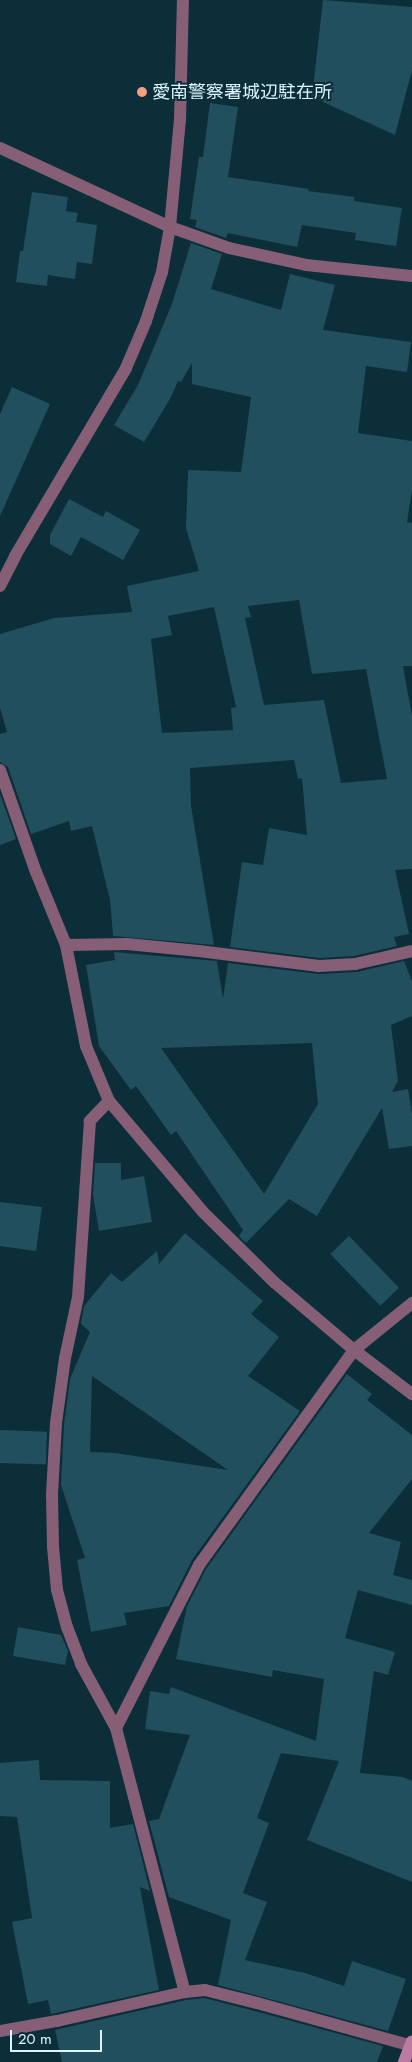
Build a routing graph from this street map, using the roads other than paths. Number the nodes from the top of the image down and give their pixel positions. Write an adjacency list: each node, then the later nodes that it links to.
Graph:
1 (183, 0): 3 (street)
2 (0, 148): 3 (street)
3 (170, 227): 4 (street); 5 (street)
4 (412, 276)
5 (0, 586)
6 (0, 770): 7 (street)
7 (66, 945): 8 (street); 9 (street)
8 (412, 951)
9 (108, 1101): 11 (street); 13 (street)
10 (412, 1303): 11 (street)
11 (354, 1350): 12 (street); 13 (street)
12 (412, 1394)
13 (116, 1728): 14 (street)
14 (185, 1992): 15 (street); 16 (street)
15 (0, 2031)
16 (411, 2044): 17 (main road)
17 (404, 2062)

